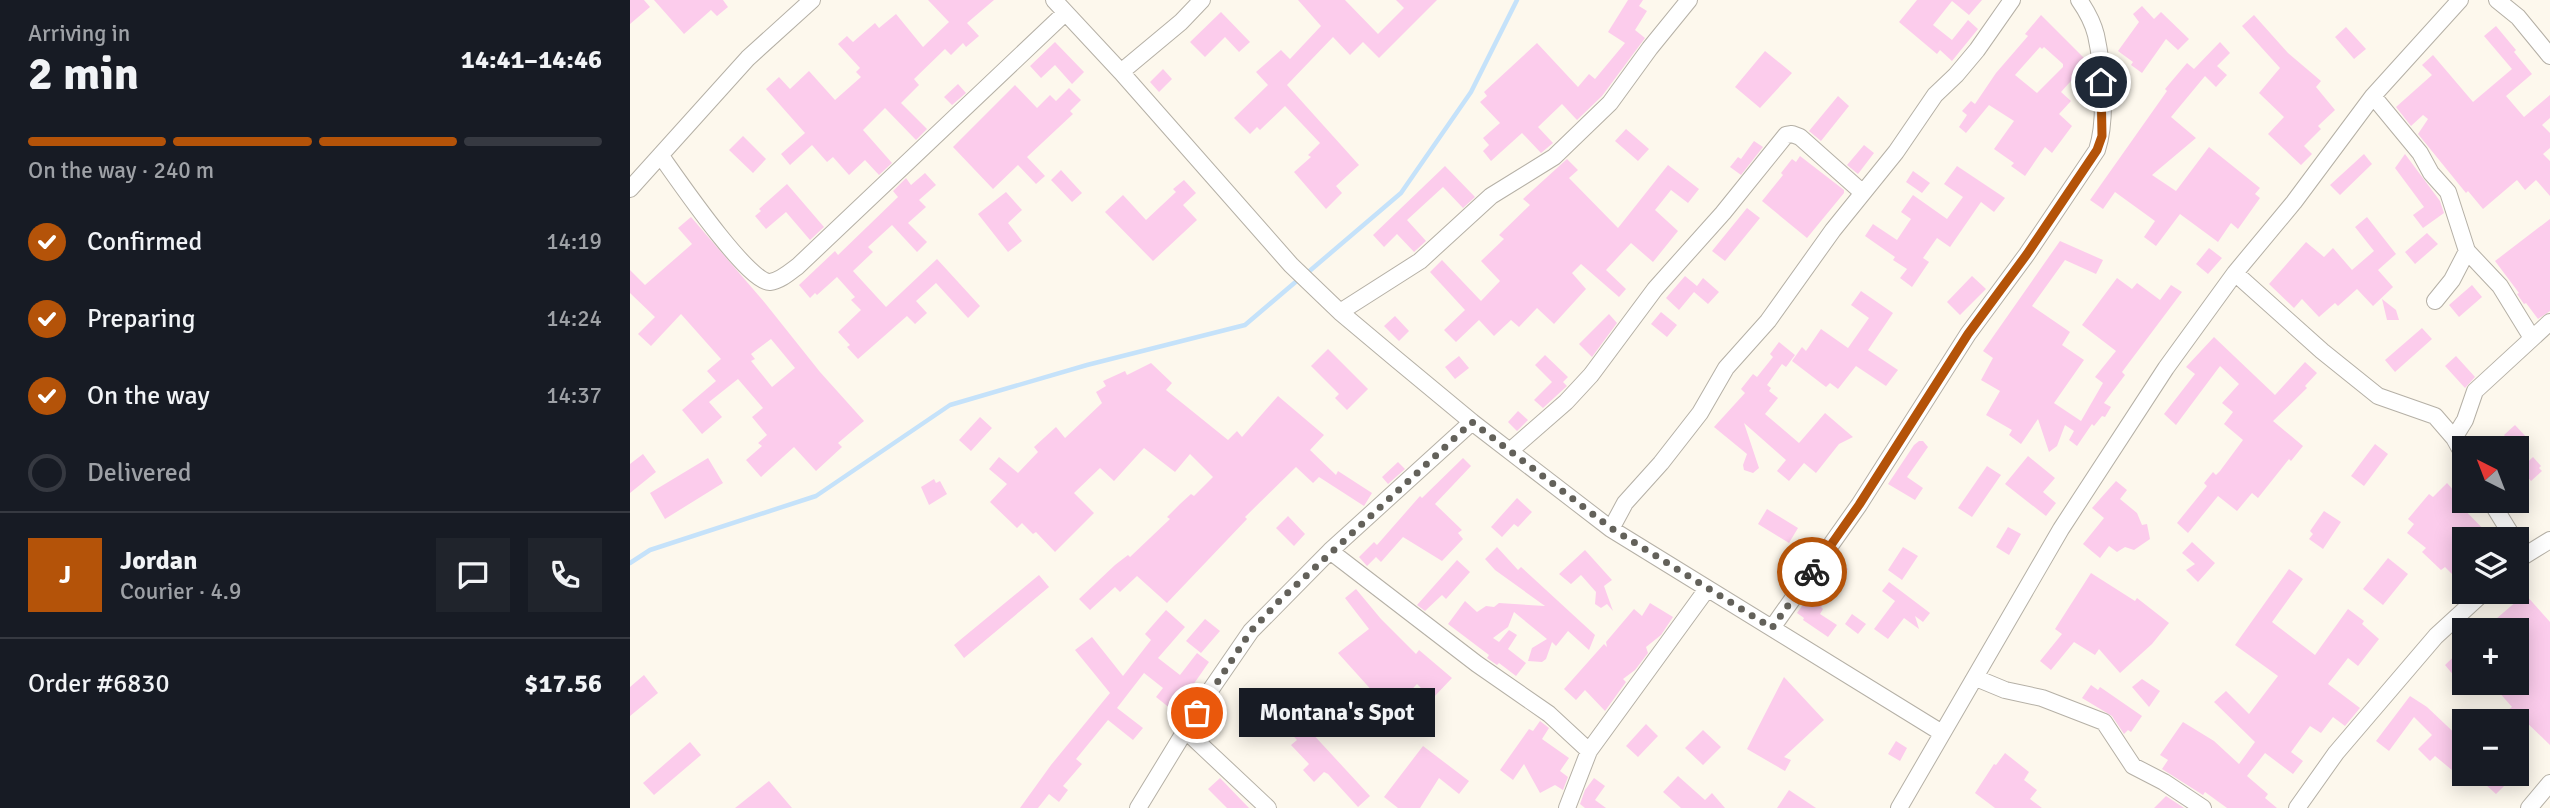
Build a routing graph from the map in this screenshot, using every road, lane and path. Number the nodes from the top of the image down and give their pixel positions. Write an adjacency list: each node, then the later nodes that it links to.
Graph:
1 (812, 0): 13 (street)
2 (1054, 0): 9 (street)
3 (1202, 0): 11 (street)
4 (1689, 0): 19 (street)
5 (2012, 0): 15 (street)
6 (2079, 0): 32 (street)
7 (2460, 0): 12 (street)
8 (2497, 0): 10 (street)
9 (1065, 13): 11 (street); 13 (street)
10 (2550, 56)
11 (1121, 72): 19 (street)
12 (2372, 96): 16 (street); 17 (street)
13 (661, 156): 14 (street)
14 (630, 189)
15 (1863, 193): 25 (street); 26 (street)
16 (2467, 251): 18 (street); 21 (street)
17 (2235, 274): 23 (street); 33 (street)
18 (2435, 301)
19 (1340, 312): 22 (street)
20 (2550, 322): 21 (street)
21 (2532, 338): 24 (street)
22 (1472, 422): 25 (street); 29 (street)
23 (2452, 436)
24 (2455, 436)
25 (1511, 450): 26 (street)
26 (1611, 528): 30 (street)
27 (2550, 540): 28 (street)
28 (2529, 546)
29 (1330, 551): 34 (street); 36 (street)
30 (1707, 589): 32 (street); 36 (street)
31 (2471, 604): 43 (street)
32 (1772, 628): 35 (street)
33 (1976, 678): 35 (street); 42 (street)
34 (1187, 732): 38 (street); 39 (street)
35 (1942, 733): 41 (street)
36 (1590, 751): 40 (street)
37 (2550, 783): 44 (street)
38 (1138, 808)
39 (1268, 808)
40 (1567, 808)
41 (1899, 808)
42 (2203, 808)
43 (2297, 808)
44 (2529, 808)

